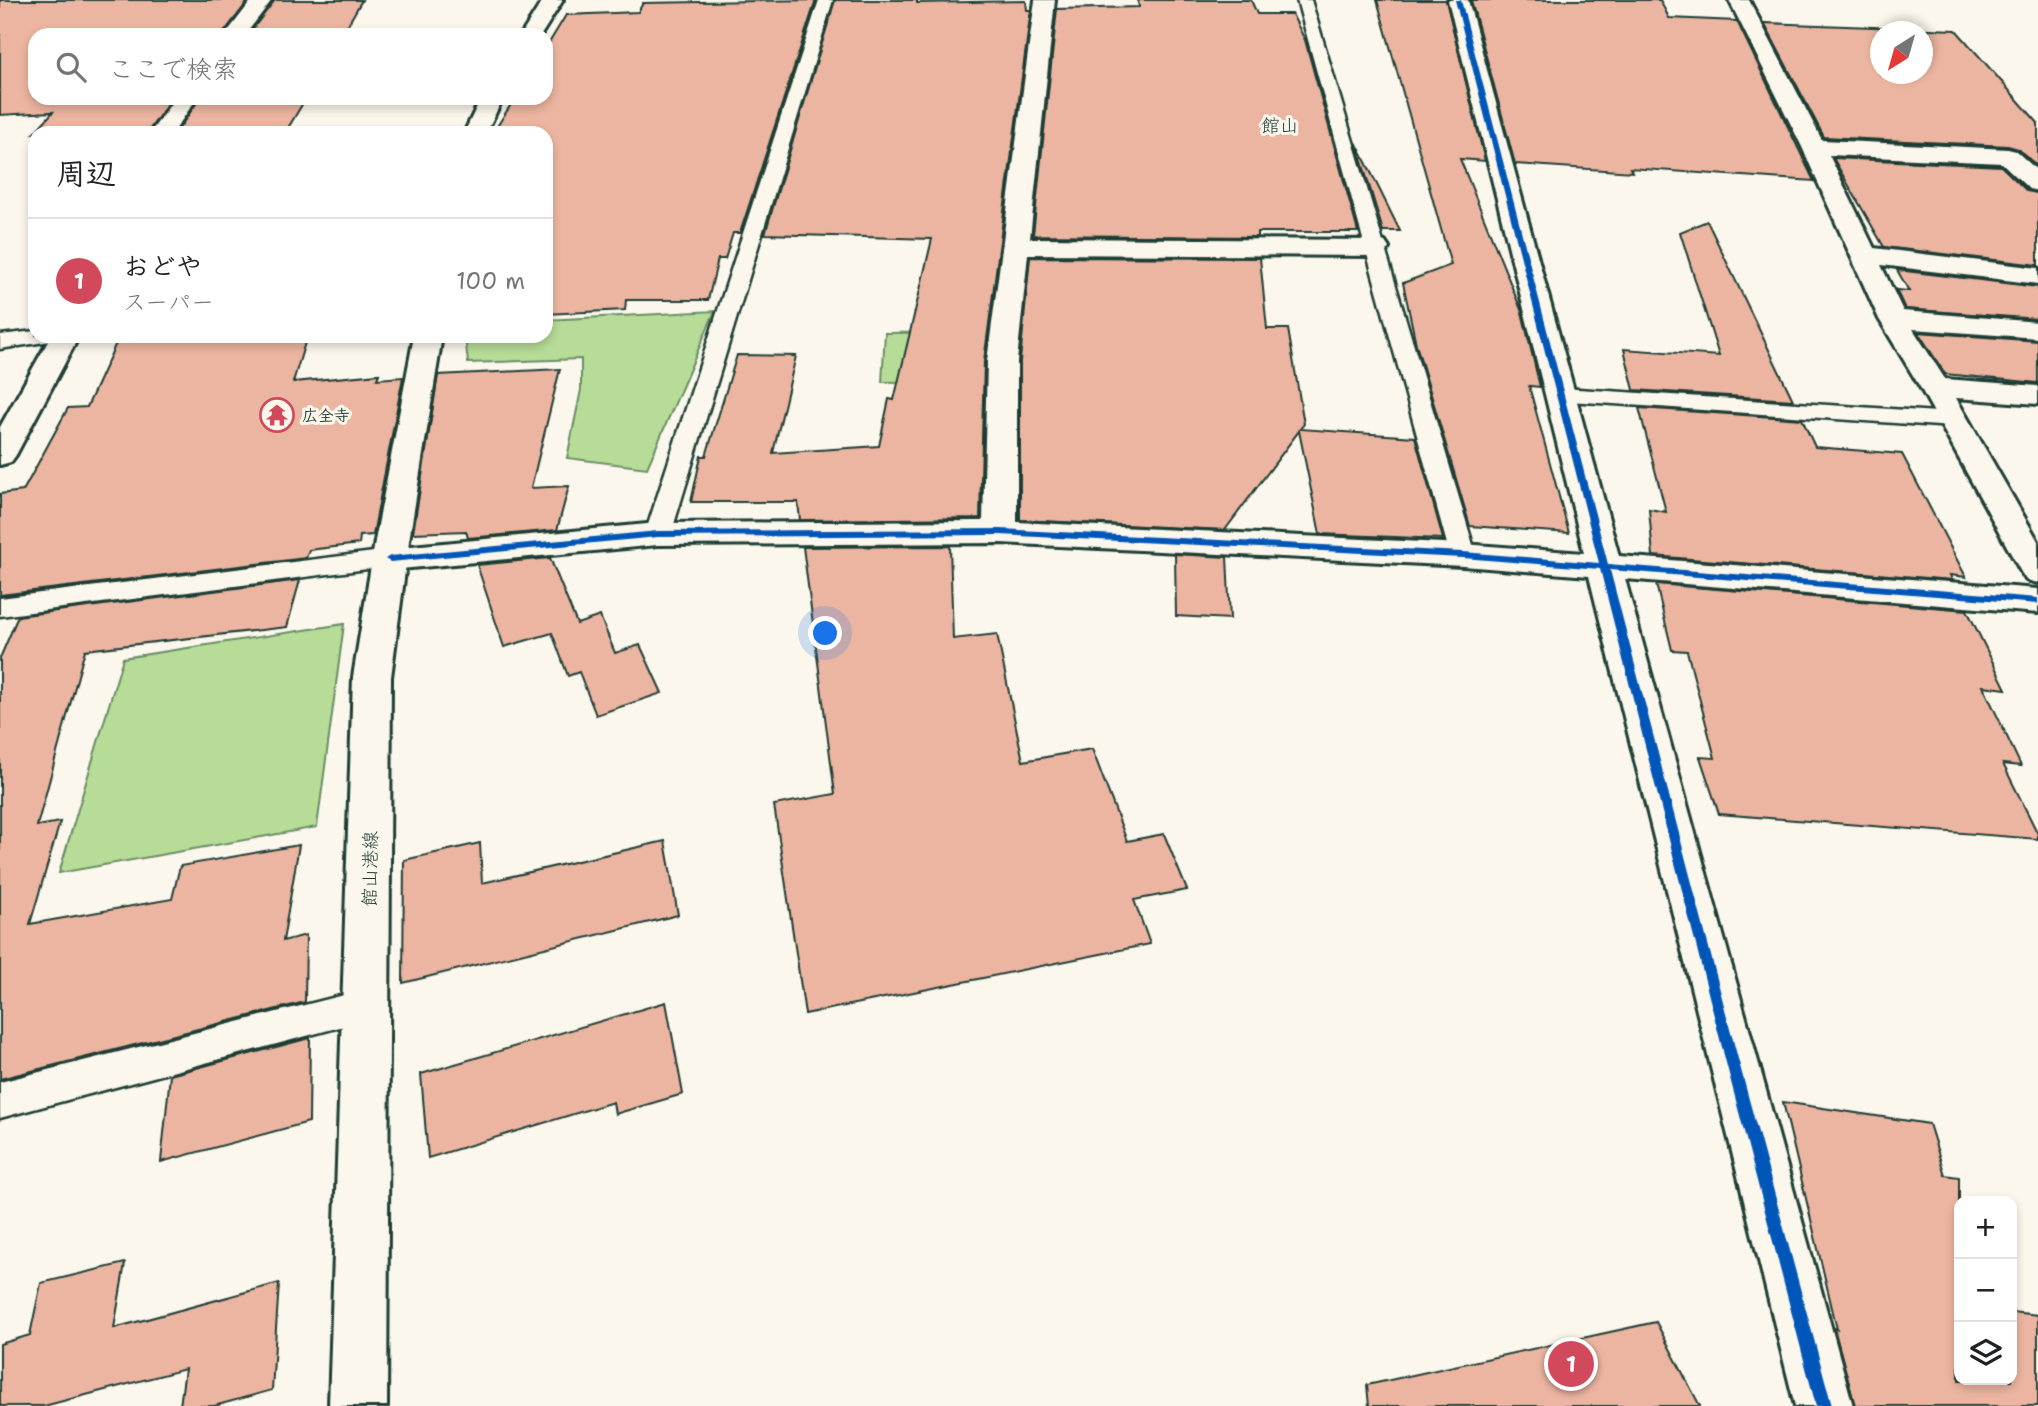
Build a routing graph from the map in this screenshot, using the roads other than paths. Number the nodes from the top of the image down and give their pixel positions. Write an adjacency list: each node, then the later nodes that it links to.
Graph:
1 (262, 0): 8 (street)
2 (553, 0): 9 (street)
3 (827, 0): 32 (lane)
4 (1045, 0): 16 (street)
5 (1304, 0): 17 (lane)
6 (1458, 0): 27 (street)
7 (1739, 0): 14 (street)
8 (240, 28)
9 (535, 28)
10 (181, 105): 12 (street)
11 (489, 105): 13 (street)
12 (166, 126)
13 (478, 126)
14 (1814, 147): 15 (street); 18 (street)
15 (2038, 184)
16 (1016, 246): 17 (street); 31 (street)
17 (1376, 248): 33 (lane)
18 (1864, 254): 19 (street); 20 (street)
19 (2038, 276)
20 (1893, 319): 21 (street); 26 (street)
21 (2038, 330)
22 (28, 340): 23 (lane)
23 (0, 342)
24 (54, 343): 30 (street)
25 (427, 343): 34 (street, 館山港線)
26 (1935, 387): 28 (street); 29 (street)
27 (1562, 395): 29 (lane); 35 (street)
28 (2038, 395)
29 (1954, 420): 36 (street)
30 (0, 456)
31 (1000, 532): 32 (street); 33 (street)
32 (658, 534): 34 (street)
33 (1463, 555): 35 (street)
34 (390, 559): 38 (lane); 39 (street, 館山港線)
35 (1607, 569): 37 (street); 42 (street)
36 (2038, 572)
37 (2038, 601)
38 (0, 607)
39 (368, 1004): 40 (lane); 41 (street, 館山港線)
40 (0, 1100)
41 (358, 1406)
42 (1824, 1406)

